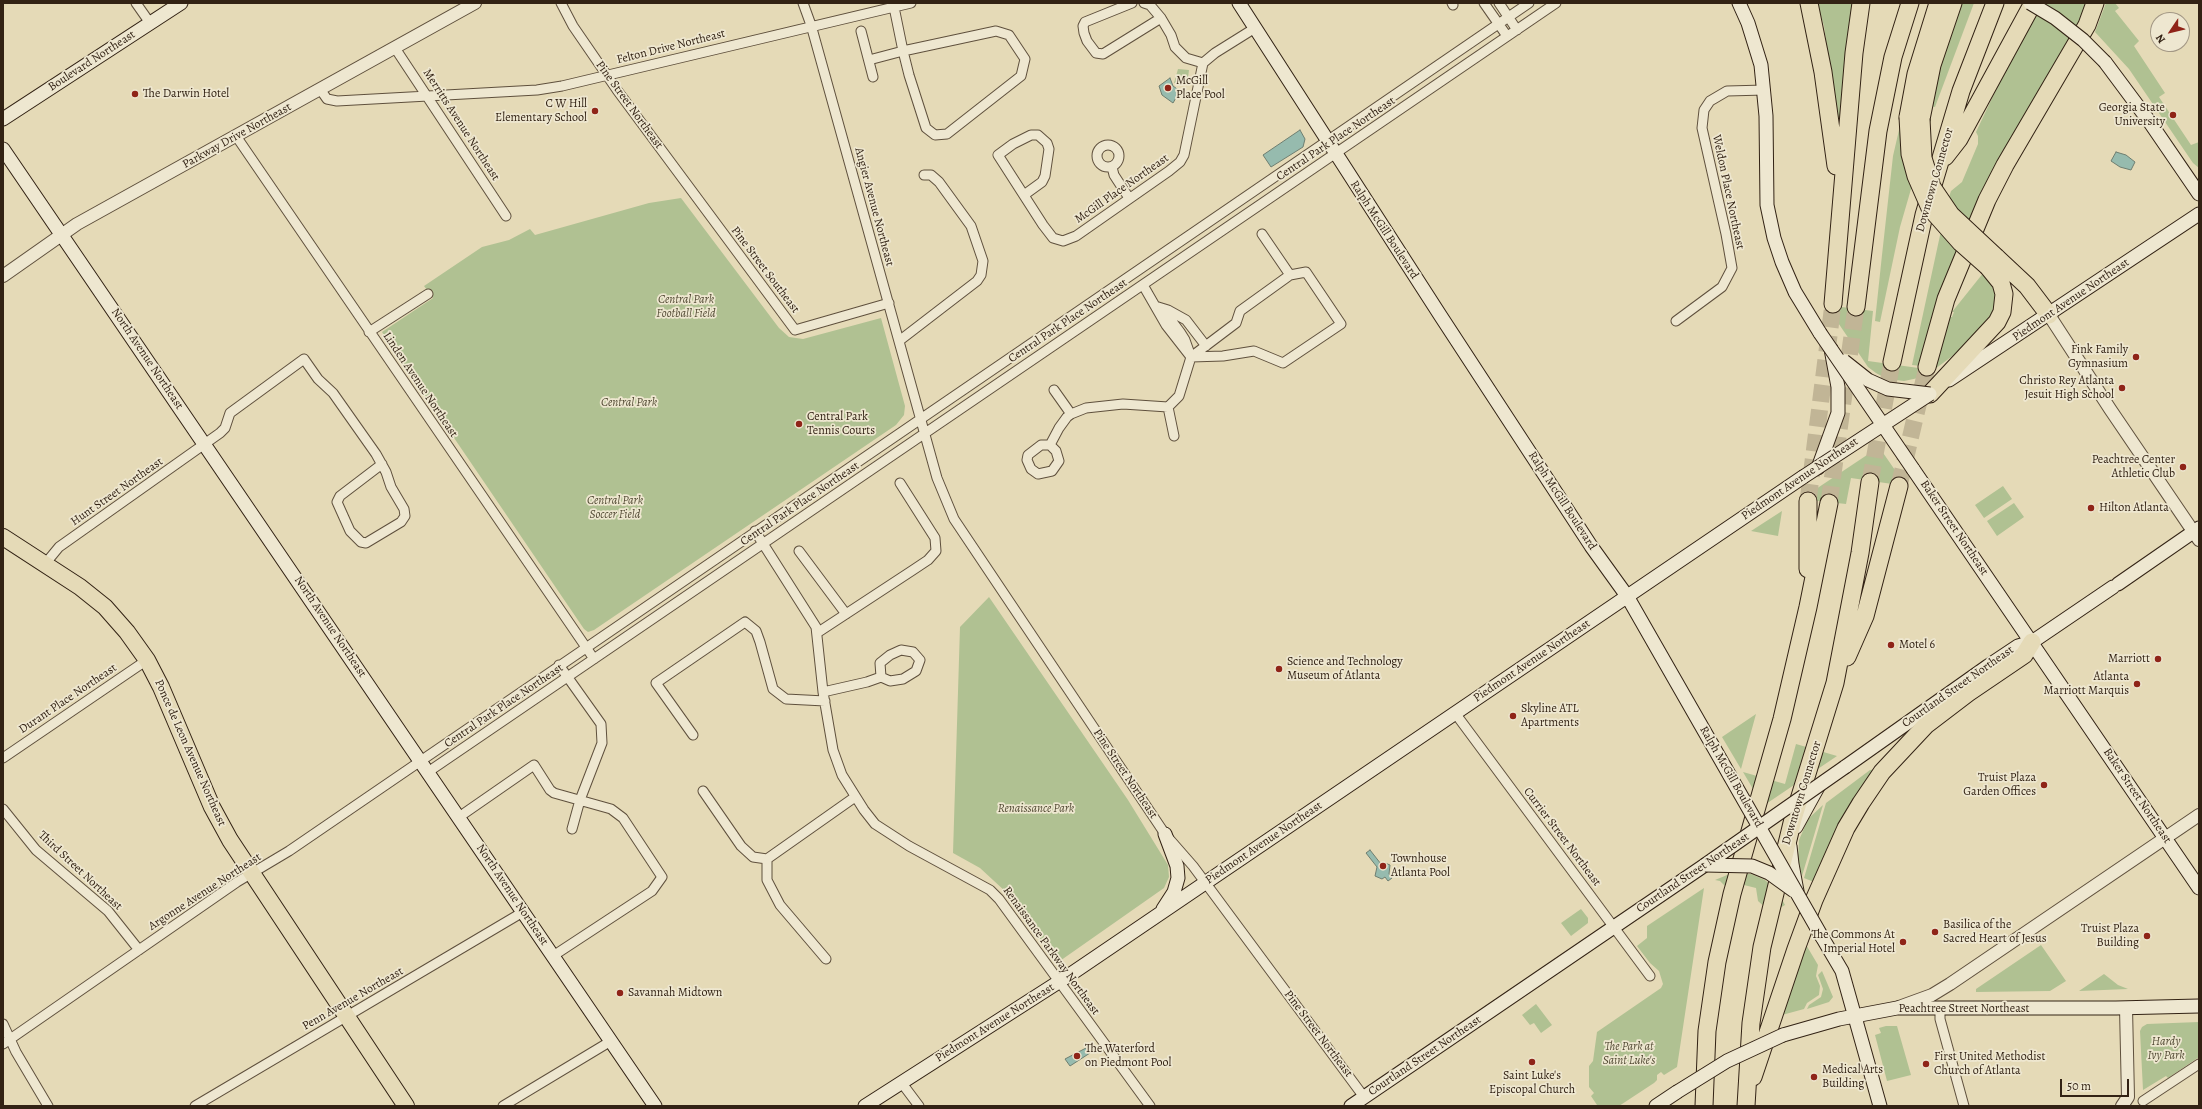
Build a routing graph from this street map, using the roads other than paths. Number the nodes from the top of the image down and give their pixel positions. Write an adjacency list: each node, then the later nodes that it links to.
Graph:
1 (136, 3): 29 (street)
2 (181, 3): 29 (main road, Boulevard Northeast)
3 (476, 3): 36 (street, Parkway Drive Northeast)
4 (560, 3): 40 (street, Pine Street Northeast)
5 (803, 3): 30 (street, Angier Avenue Northeast)
6 (911, 3): 25 (street, Felton Drive Northeast)
7 (1132, 3): 27 (street)
8 (1144, 3): 27 (street)
9 (1239, 3): 31 (main road, Ralph McGill Boulevard)
10 (1484, 3): 28 (street)
11 (1499, 3): 26 (street)
12 (1529, 3): 26 (street, Central Park Place Northeast)
13 (1556, 3): 32 (street, Central Park Place Northeast)
14 (1739, 3): 43 (main road, Baker Street Northeast)
15 (1802, 3): 35 (highway)
16 (1809, 3): 35 (highway)
17 (1861, 3): 60 (highway)
18 (1910, 3): 70 (highway)
19 (1938, 3): 45 (highway)
20 (1953, 3): 45 (highway)
21 (1995, 3): 51 (highway, Downtown Connector)
22 (2030, 3): 54 (main road, bridge)
23 (2033, 3): 51 (highway)
24 (2095, 3): 82 (highway)
25 (894, 7): 30 (street, Felton Drive Northeast); 37 (street)
26 (1508, 17): 28 (street, Central Park Place Northeast); 32 (street)
27 (1161, 18): 39 (street)
28 (1499, 23): 34 (street); 48 (street, Central Park Place Northeast)
29 (150, 24): 46 (main road, Boulevard Northeast)
30 (812, 25): 40 (street, Felton Drive Northeast); 68 (street, Angier Avenue Northeast)
31 (1255, 28): 39 (street); 48 (main road, Ralph McGill Boulevard)
32 (1517, 30): 34 (street, Central Park Place Northeast)
33 (861, 31): 38 (street)
34 (1507, 36): 50 (street, Central Park Place Northeast)
35 (1817, 41): 60 (highway)
36 (395, 48): 42 (street, Parkway Drive Northeast); 44 (street, Merritts Avenue Northeast)
37 (903, 51): 37 (street); 38 (street)
38 (869, 60): 41 (street)
39 (1203, 63): 56 (street, McGill Place Northeast)
40 (606, 75): 44 (street, Felton Drive Northeast); 57 (street, Pine Street Northeast)
41 (873, 77)
42 (320, 89): 44 (street, Felton Drive Northeast); 47 (street, Parkway Drive Northeast)
43 (1765, 90): 73 (street, Weldon Place Northeast); 79 (main road, Baker Street Northeast, bridge)
44 (427, 95): 59 (street, Merritts Avenue Northeast)
45 (1915, 118): 63 (highway, bridge)
46 (3, 119)
47 (236, 136): 61 (street, Parkway Drive Northeast); 75 (street, Linden Avenue Northeast)
48 (1327, 141): 50 (main road, Ralph McGill Boulevard); 87 (street, Central Park Place Northeast)
49 (3, 149): 61 (main road, North Avenue Northeast)
50 (1335, 154): 66 (street, Central Park Place Northeast); 106 (main road, Ralph McGill Boulevard)
51 (1940, 164): 81 (highway, Downtown Connector)
52 (1112, 167): 56 (street)
53 (924, 175): 77 (street)
54 (2199, 194)
55 (1024, 195): 55 (street, McGill Place Northeast); 56 (street, McGill Place Northeast)
56 (1129, 198)
57 (701, 203): 68 (street, Pine Street Southeast)
58 (2199, 214): 72 (main road, Piedmont Avenue Northeast)
59 (506, 216)
60 (1840, 220): 69 (highway)
61 (62, 234): 65 (street, Parkway Drive Northeast); 91 (main road, North Avenue Northeast)
62 (1262, 234): 64 (street)
63 (1992, 262): 72 (highway); 84 (highway)
64 (1290, 275): 78 (street); 80 (street)
65 (3, 276)
66 (1143, 285): 71 (street); 89 (street, Central Park Place Northeast)
67 (428, 294): 75 (street)
68 (889, 303): 77 (street, Angier Avenue Northeast)
69 (1833, 304)
70 (1856, 307)
71 (1157, 309): 74 (street); 76 (street)
72 (2049, 315): 84 (main road, Piedmont Avenue Northeast); 101 (street)
73 (1676, 321)
74 (1190, 325): 76 (street); 78 (street)
75 (369, 332): 111 (street, Linden Avenue Northeast)
76 (1177, 335): 80 (street)
77 (899, 341): 87 (street, Angier Avenue Northeast)
78 (1206, 346): 80 (street)
79 (1831, 349): 84 (main road, bridge); 88 (main road, Baker Street Northeast, bridge); 94 (main road, bridge)
80 (1191, 357): 85 (street)
81 (1892, 362)
82 (1927, 367)
83 (1054, 390): 86 (street)
84 (1930, 394): 88 (main road, Piedmont Avenue Northeast, bridge)
85 (1168, 407): 86 (street); 90 (street)
86 (1071, 414): 92 (street)
87 (920, 418): 89 (street, Pine Street Northeast); 100 (street, Central Park Place Northeast)
88 (1882, 425): 94 (main road, Piedmont Avenue Northeast, bridge); 110 (main road, Baker Street Northeast, bridge)
89 (925, 433): 103 (street, Central Park Place Northeast); 134 (street, Pine Street Northeast)
90 (1174, 436)
91 (206, 444): 93 (street, Hunt Street Northeast); 105 (street, Hunt Street Northeast); 123 (main road, North Avenue Northeast)
92 (1050, 445)
93 (382, 464): 93 (street)
94 (1818, 468): 106 (main road, Piedmont Avenue Northeast, bridge)
95 (1870, 482): 117 (highway, Downtown Connector)
96 (900, 483): 108 (street)
97 (1898, 486): 117 (highway)
98 (1808, 501): 107 (highway)
99 (1829, 504): 107 (highway)
100 (755, 531): 103 (street, Renaissance Parkway Northeast); 111 (street, Central Park Place Northeast)
101 (2197, 534): 110 (main road, Courtland Street Northeast)
102 (3, 537): 105 (highway, Ponce de Leon Avenue Northeast)
103 (763, 543): 109 (street, Renaissance Parkway Northeast); 112 (street, Central Park Place Northeast)
104 (799, 551): 108 (street)
105 (45, 564): 113 (highway, Ponce de Leon Avenue Northeast)
106 (1627, 596): 120 (main road, Piedmont Avenue Northeast); 132 (main road, Ralph McGill Boulevard, bridge)
107 (1808, 607): 160 (highway)
108 (846, 614): 109 (street)
109 (817, 633): 118 (street, Renaissance Parkway Northeast)
110 (2032, 642): 125 (main road, Courtland Street Northeast, bridge); 135 (main road, Baker Street Northeast); 163 (highway)
111 (585, 646): 112 (street); 114 (street, Central Park Place Northeast)
112 (594, 659): 116 (street, Central Park Place Northeast)
113 (147, 660): 122 (street, Durant Place Northeast); 138 (highway, Ponce de Leon Avenue Northeast)
114 (559, 665): 116 (street); 123 (street, Central Park Place Northeast)
115 (881, 677): 118 (street)
116 (567, 678): 124 (street, Central Park Place Northeast); 128 (street)
117 (1835, 683): 163 (highway, Downtown Connector)
118 (823, 692): 119 (street, Renaissance Parkway Northeast)
119 (825, 701): 121 (street); 127 (street, Renaissance Parkway Northeast)
120 (1455, 713): 139 (main road, Piedmont Avenue Northeast); 144 (street, Currier Street Northeast)
121 (693, 735)
122 (3, 758)
123 (420, 761): 124 (main road, North Avenue Northeast); 138 (street, Argonne Avenue Northeast)
124 (428, 772): 131 (main road, North Avenue Northeast)
125 (1818, 787): 132 (main road, Courtland Street Northeast, bridge); 141 (main road, bridge)
126 (703, 791): 136 (street)
127 (855, 797): 136 (street); 149 (street, Renaissance Parkway Northeast)
128 (580, 800): 131 (street); 133 (street); 146 (street)
129 (3, 809): 145 (street, Third Street Northeast)
130 (2199, 816): 135 (street)
131 (459, 817): 142 (main road, North Avenue Northeast)
132 (1760, 828): 137 (main road, Courtland Street Northeast, bridge); 141 (main road, Ralph McGill Boulevard, bridge)
133 (572, 829)
134 (1165, 834): 139 (street, Pine Street Northeast); 143 (main road)
135 (2165, 838): 140 (main road, Baker Street Northeast); 151 (street)
136 (767, 859): 147 (street)
137 (1705, 865): 141 (main road, bridge); 144 (main road, Courtland Street Northeast)
138 (252, 874): 145 (street, Argonne Avenue Northeast); 155 (highway, Ponce de Leon Avenue Northeast)
139 (1206, 883): 143 (main road, Piedmont Avenue Northeast); 162 (street, Pine Street Northeast)
140 (2199, 888)
141 (1798, 895): 154 (main road, Ralph McGill Boulevard, bridge)
142 (524, 912): 146 (main road, North Avenue Northeast); 155 (street, Penn Avenue Northeast)
143 (1159, 915): 149 (main road, Piedmont Avenue Northeast)
144 (1614, 927): 148 (street, Currier Street Northeast); 162 (main road, Courtland Street Northeast)
145 (139, 950): 158 (street, Argonne Avenue Northeast)
146 (553, 956): 157 (main road, North Avenue Northeast)
147 (826, 959)
148 (1650, 976)
149 (1059, 982): 161 (main road, Piedmont Avenue Northeast); 173 (street, Renaissance Parkway Northeast)
150 (2199, 1006): 153 (main road, Peachtree Street Northeast)
151 (1897, 1008): 152 (main road, Peachtree Street Northeast); 154 (main road, Peachtree Street Northeast)
152 (1940, 1008): 153 (main road, Peachtree Street Northeast); 179 (street)
153 (2126, 1008): 164 (street)
154 (1855, 1015): 175 (main road, Peachtree Street Northeast, bridge); 178 (main road, Ralph McGill Boulevard)
155 (346, 1017): 167 (street, Penn Avenue Northeast); 168 (highway, Ponce de Leon Avenue Northeast)
156 (3, 1024): 158 (street)
157 (611, 1041): 169 (street); 170 (main road, North Avenue Northeast)
158 (7, 1042): 166 (street)
159 (2199, 1064): 165 (street)
160 (1704, 1070): 176 (highway); 177 (highway)
161 (901, 1082): 171 (main road, Piedmont Avenue Northeast); 172 (street)
162 (1368, 1102): 174 (main road, Courtland Street Northeast)
163 (1746, 1102)
164 (2125, 1102): 165 (street)
165 (2145, 1104)
166 (48, 1106)
167 (195, 1106)
168 (406, 1106)
169 (503, 1106)
170 (655, 1106)
171 (865, 1106)
172 (919, 1106)
173 (1150, 1106)
174 (1351, 1106)
175 (1656, 1106)
176 (1697, 1106)
177 (1704, 1106)
178 (1880, 1106)
179 (1964, 1106)

